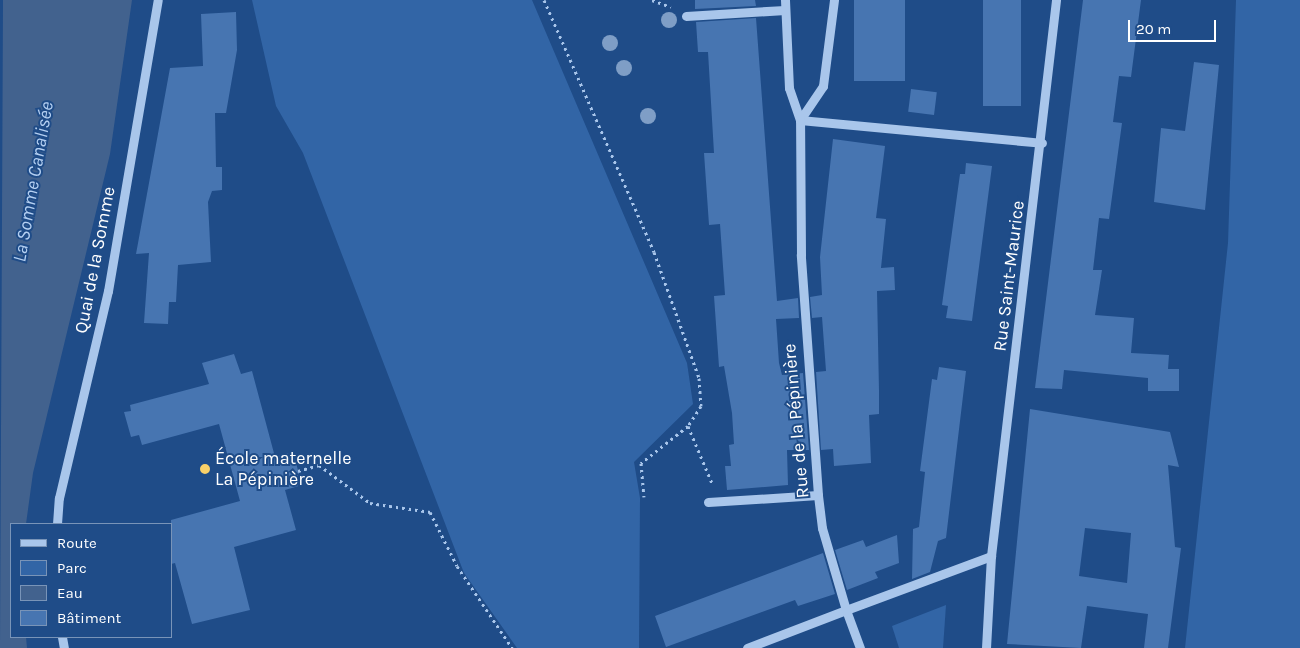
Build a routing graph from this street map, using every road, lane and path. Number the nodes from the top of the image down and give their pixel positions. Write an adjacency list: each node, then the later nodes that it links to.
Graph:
1 (158, 0): 16 (street, Quai de la Somme)
2 (544, 0): 10 (path)
3 (785, 0): 6 (street, Rue de la Pépinière)
4 (834, 0): 8 (street)
5 (1056, 0): 9 (street, Rue Saint-Maurice)
6 (785, 10): 7 (street); 8 (street, Rue de la Pépinière)
7 (686, 16)
8 (800, 120): 9 (street); 13 (street, Rue de la Pépinière)
9 (1042, 143): 17 (street, Rue Saint-Maurice)
10 (688, 426): 11 (path); 14 (path)
11 (703, 464)
12 (298, 471): 19 (path)
13 (818, 495): 15 (street); 18 (street, Rue de la Pépinière)
14 (644, 497)
15 (708, 502)
16 (57, 523)
17 (991, 556): 18 (street); 22 (street, Rue Saint-Maurice)
18 (846, 610): 20 (street); 21 (street)
19 (512, 648)
20 (747, 648)
21 (860, 648)
22 (986, 648)

